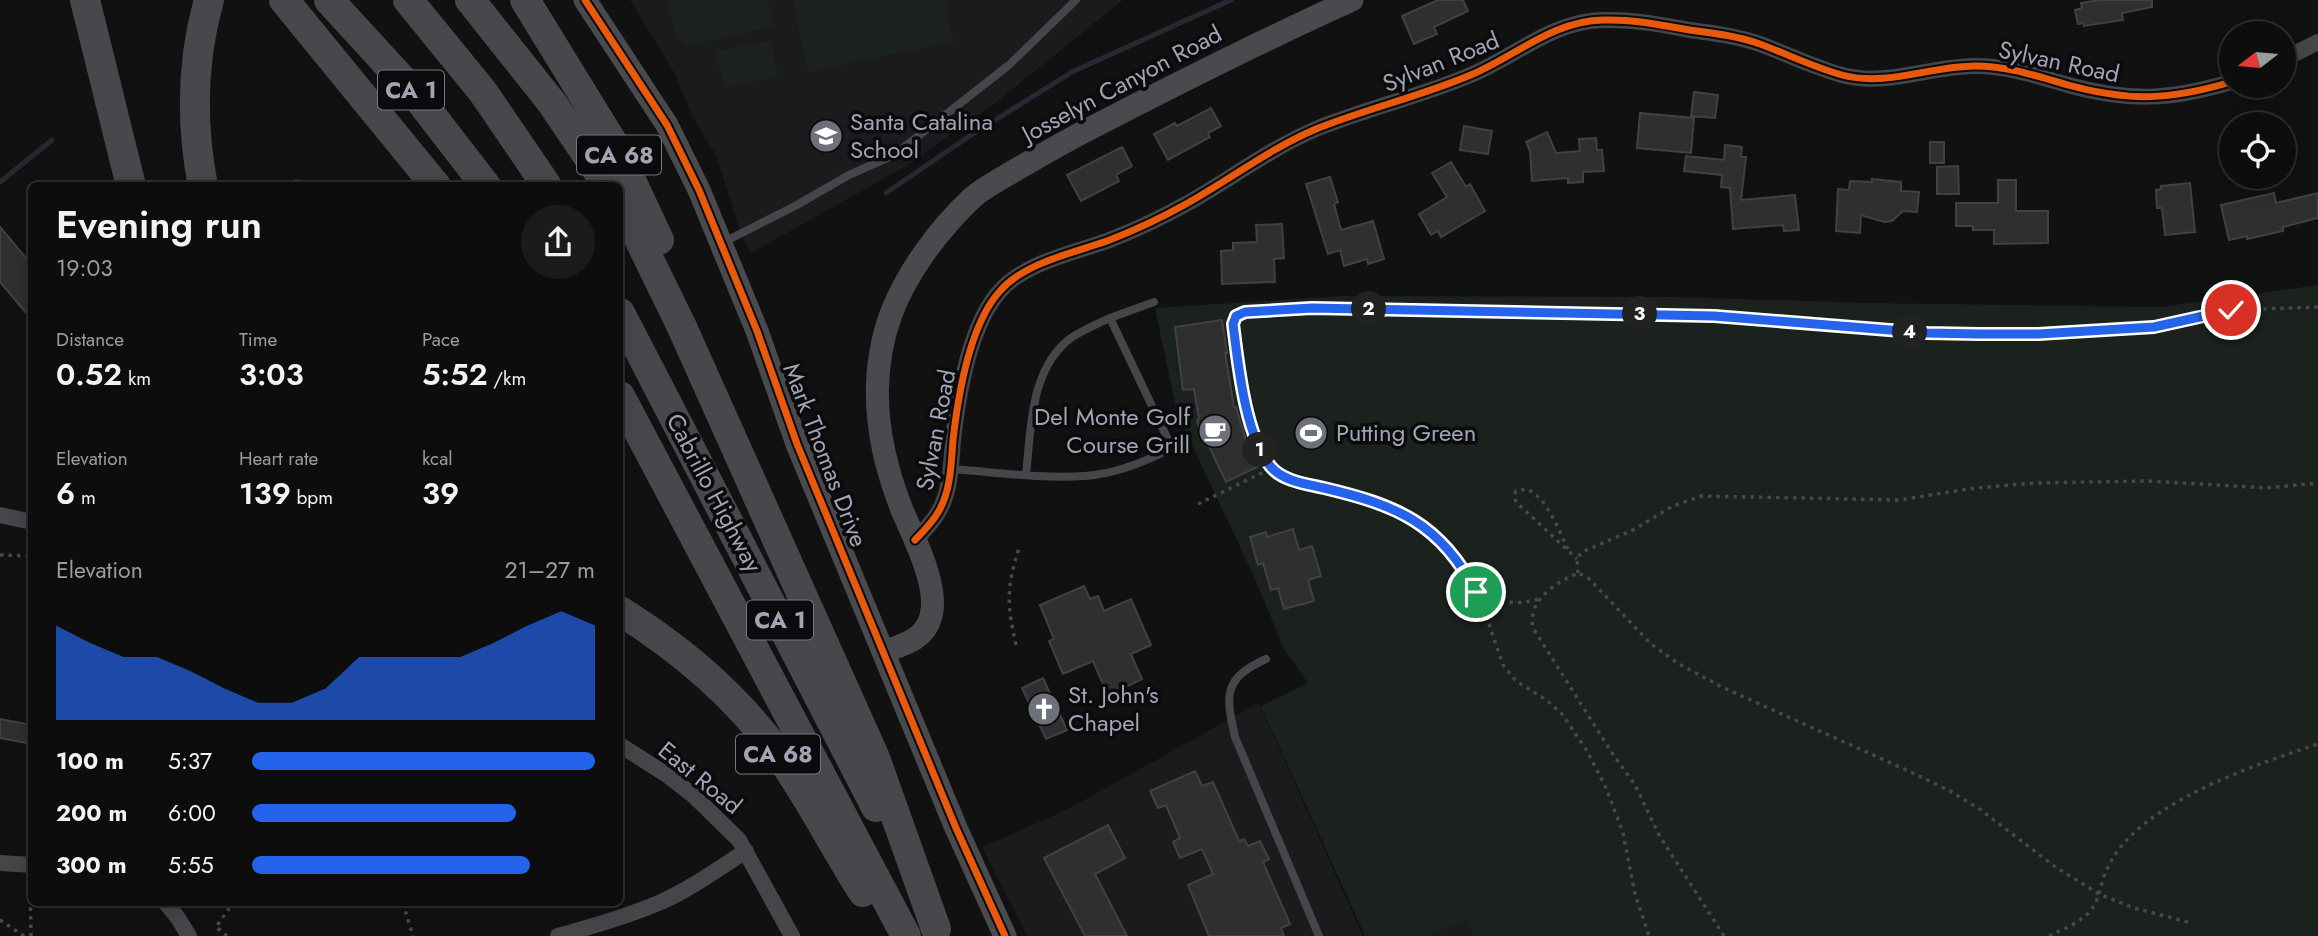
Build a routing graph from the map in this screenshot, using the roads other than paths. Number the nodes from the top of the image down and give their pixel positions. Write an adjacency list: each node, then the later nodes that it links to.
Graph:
1 (85, 0): 15 (highway)
2 (191, 0): 16 (highway)
3 (209, 0): 17 (highway)
4 (284, 0): 18 (highway)
5 (329, 0): 19 (highway, CA 1)
6 (408, 0): 20 (highway, CA 1)
7 (470, 0): 21 (highway)
8 (525, 0): 27 (highway, CA 68)
9 (585, 0): 23 (street, Mark Thomas Drive)
10 (1076, 0): 23 (lane)
11 (1352, 0): 33 (street, Josselyn Canyon Road)
12 (2316, 45): 13 (street)
13 (2296, 54)
14 (2219, 86): 29 (street, Sylvan Road)
15 (130, 182)
16 (183, 182)
17 (202, 182)
18 (433, 182)
19 (483, 182)
20 (544, 182)
21 (605, 182)
22 (623, 211): 27 (highway)
23 (721, 243): 35 (street, Mark Thomas Drive)
24 (1154, 302): 25 (lane)
25 (1110, 318): 30 (lane); 30 (lane)
26 (623, 319): 42 (highway, Cabrillo Highway / CA 1)
27 (681, 325): 42 (highway, CA 68)
28 (623, 402): 47 (highway, Cabrillo Highway / CA 1)
29 (951, 469): 30 (lane); 33 (street, Sylvan Road)
30 (1026, 475)
31 (0, 515): 32 (street)
32 (28, 521)
33 (915, 540): 35 (street, Josselyn Canyon Road)
34 (623, 613): 46 (highway, CA 68)
35 (883, 652): 48 (street, Mark Thomas Drive)
36 (1266, 659): 49 (lane)
37 (623, 747): 38 (street, East Road)
38 (746, 851): 44 (street); 45 (street, East Road)
39 (0, 863): 40 (street)
40 (28, 864)
41 (168, 906): 43 (street)
42 (938, 933)
43 (189, 936)
44 (558, 936)
45 (792, 936)
46 (891, 936)
47 (906, 936)
48 (1005, 936)
49 (1320, 936)

